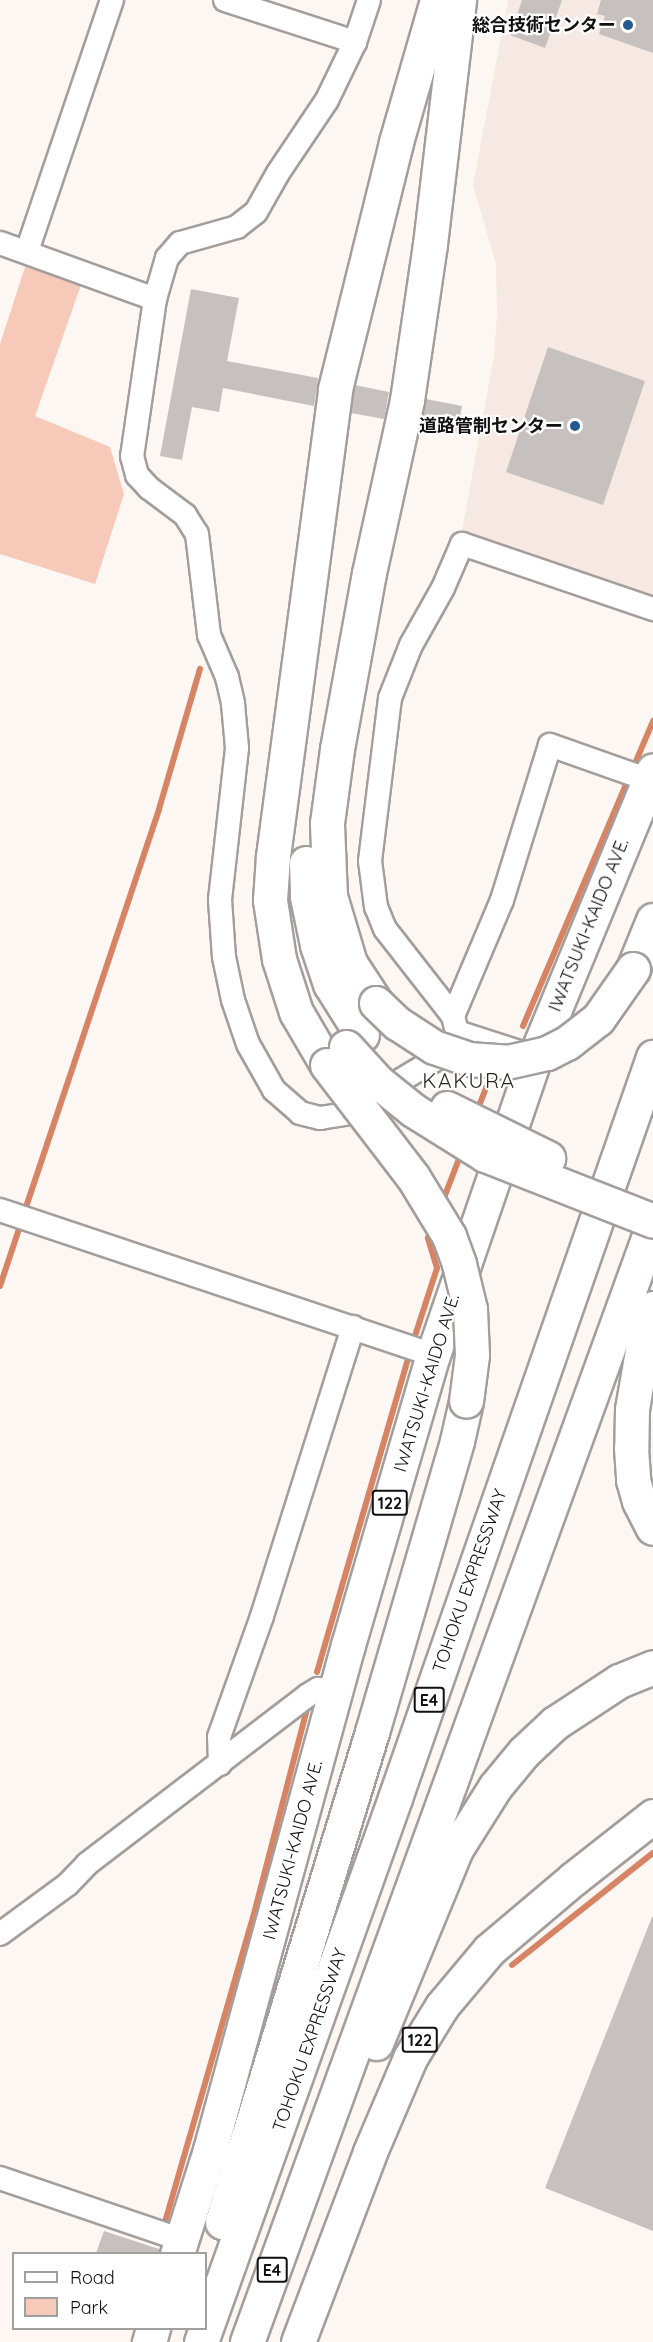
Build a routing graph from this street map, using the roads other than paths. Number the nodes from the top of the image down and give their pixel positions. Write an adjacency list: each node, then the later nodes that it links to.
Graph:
1 (112, 0): 12 (street)
2 (225, 0): 8 (street)
3 (369, 0): 8 (street)
4 (416, 0): 9 (highway)
5 (437, 0): 9 (highway)
6 (459, 0): 10 (highway)
7 (480, 0): 10 (highway)
8 (355, 42): 13 (street)
9 (396, 142): 19 (highway)
10 (441, 144): 14 (highway)
11 (0, 243): 12 (street)
12 (27, 251): 13 (street)
13 (155, 299): 18 (street)
14 (369, 573): 17 (highway, bridge); 19 (highway)
15 (653, 609): 18 (street)
16 (651, 775): 18 (street); 20 (highway, IWATSUKI-KAIDO AVE. / 122)
17 (653, 920)
18 (455, 1024): 20 (street)
19 (345, 1049): 22 (highway, bridge); 24 (highway, bridge); 37 (highway, bridge)
20 (535, 1057): 27 (highway, IWATSUKI-KAIDO AVE. / 122)
21 (653, 1057): 38 (highway, TOHOKU EXPRESSWAY / E4)
22 (653, 1197)
23 (16, 1215): 26 (street)
24 (653, 1223): 35 (highway, E4)
25 (653, 1308): 28 (highway)
26 (353, 1327): 27 (street); 31 (street)
27 (418, 1350): 30 (highway, IWATSUKI-KAIDO AVE. / 122)
28 (653, 1528)
29 (653, 1667): 35 (highway)
30 (336, 1692): 31 (street); 36 (highway, IWATSUKI-KAIDO AVE. / 122)
31 (220, 1764): 33 (street)
32 (653, 1816): 40 (highway, 122)
33 (0, 1934)
34 (0, 2178): 36 (street)
35 (297, 2198): 39 (highway, E4)
36 (170, 2240)
37 (207, 2269)
38 (207, 2325)
39 (247, 2342)
40 (298, 2342)

